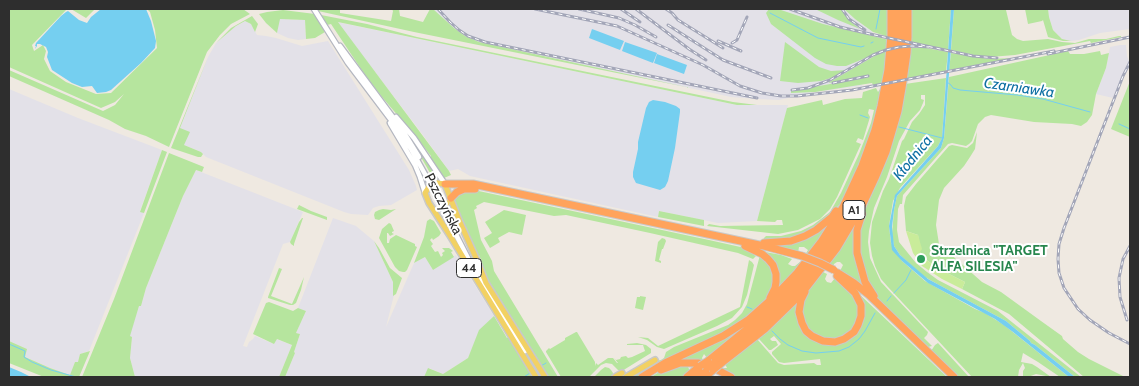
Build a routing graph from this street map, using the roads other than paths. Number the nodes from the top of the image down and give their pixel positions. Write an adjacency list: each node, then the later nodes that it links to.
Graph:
1 (314, 9): 6 (main road, Pszczyńska)
2 (891, 9): 12 (highway)
3 (897, 9): 24 (highway, A1)
4 (903, 9): 24 (highway, A1)
5 (908, 9): 11 (highway)
6 (332, 37): 7 (main road, Pszczyńska); 8 (main road, Pszczyńska)
7 (377, 96): 9 (main road); 17 (main road, Pszczyńska)
8 (380, 107): 10 (main road); 22 (main road, Pszczyńska)
9 (441, 184): 10 (main road, bridge); 13 (main road); 15 (highway)
10 (425, 193): 14 (main road, 44)
11 (868, 194): 18 (highway); 20 (highway)
12 (849, 195): 15 (highway); 19 (highway)
13 (449, 201): 14 (main road, bridge); 15 (highway); 17 (main road, 44)
14 (430, 206): 21 (main road, 44)
15 (746, 244): 16 (highway, bridge); 19 (highway)
16 (834, 273): 18 (highway); 20 (highway); 36 (highway)
17 (486, 283): 28 (main road, Pszczyńska / 44)
18 (810, 283): 24 (highway)
19 (762, 308): 30 (highway)
20 (889, 313): 37 (highway)
21 (507, 329): 22 (main road, 44); 26 (main road)
22 (525, 351): 27 (main road, Pszczyńska / 44)
23 (655, 360): 25 (main road)
24 (710, 366): 32 (highway, A1); 33 (highway, A1); 34 (highway)
25 (624, 376): 29 (main road)
26 (536, 377)
27 (541, 377)
28 (545, 377)
29 (615, 377)
30 (642, 377)
31 (648, 377): 35 (highway)
32 (687, 377)
33 (696, 377)
34 (705, 377)
35 (731, 377)
36 (950, 377)
37 (955, 377)

